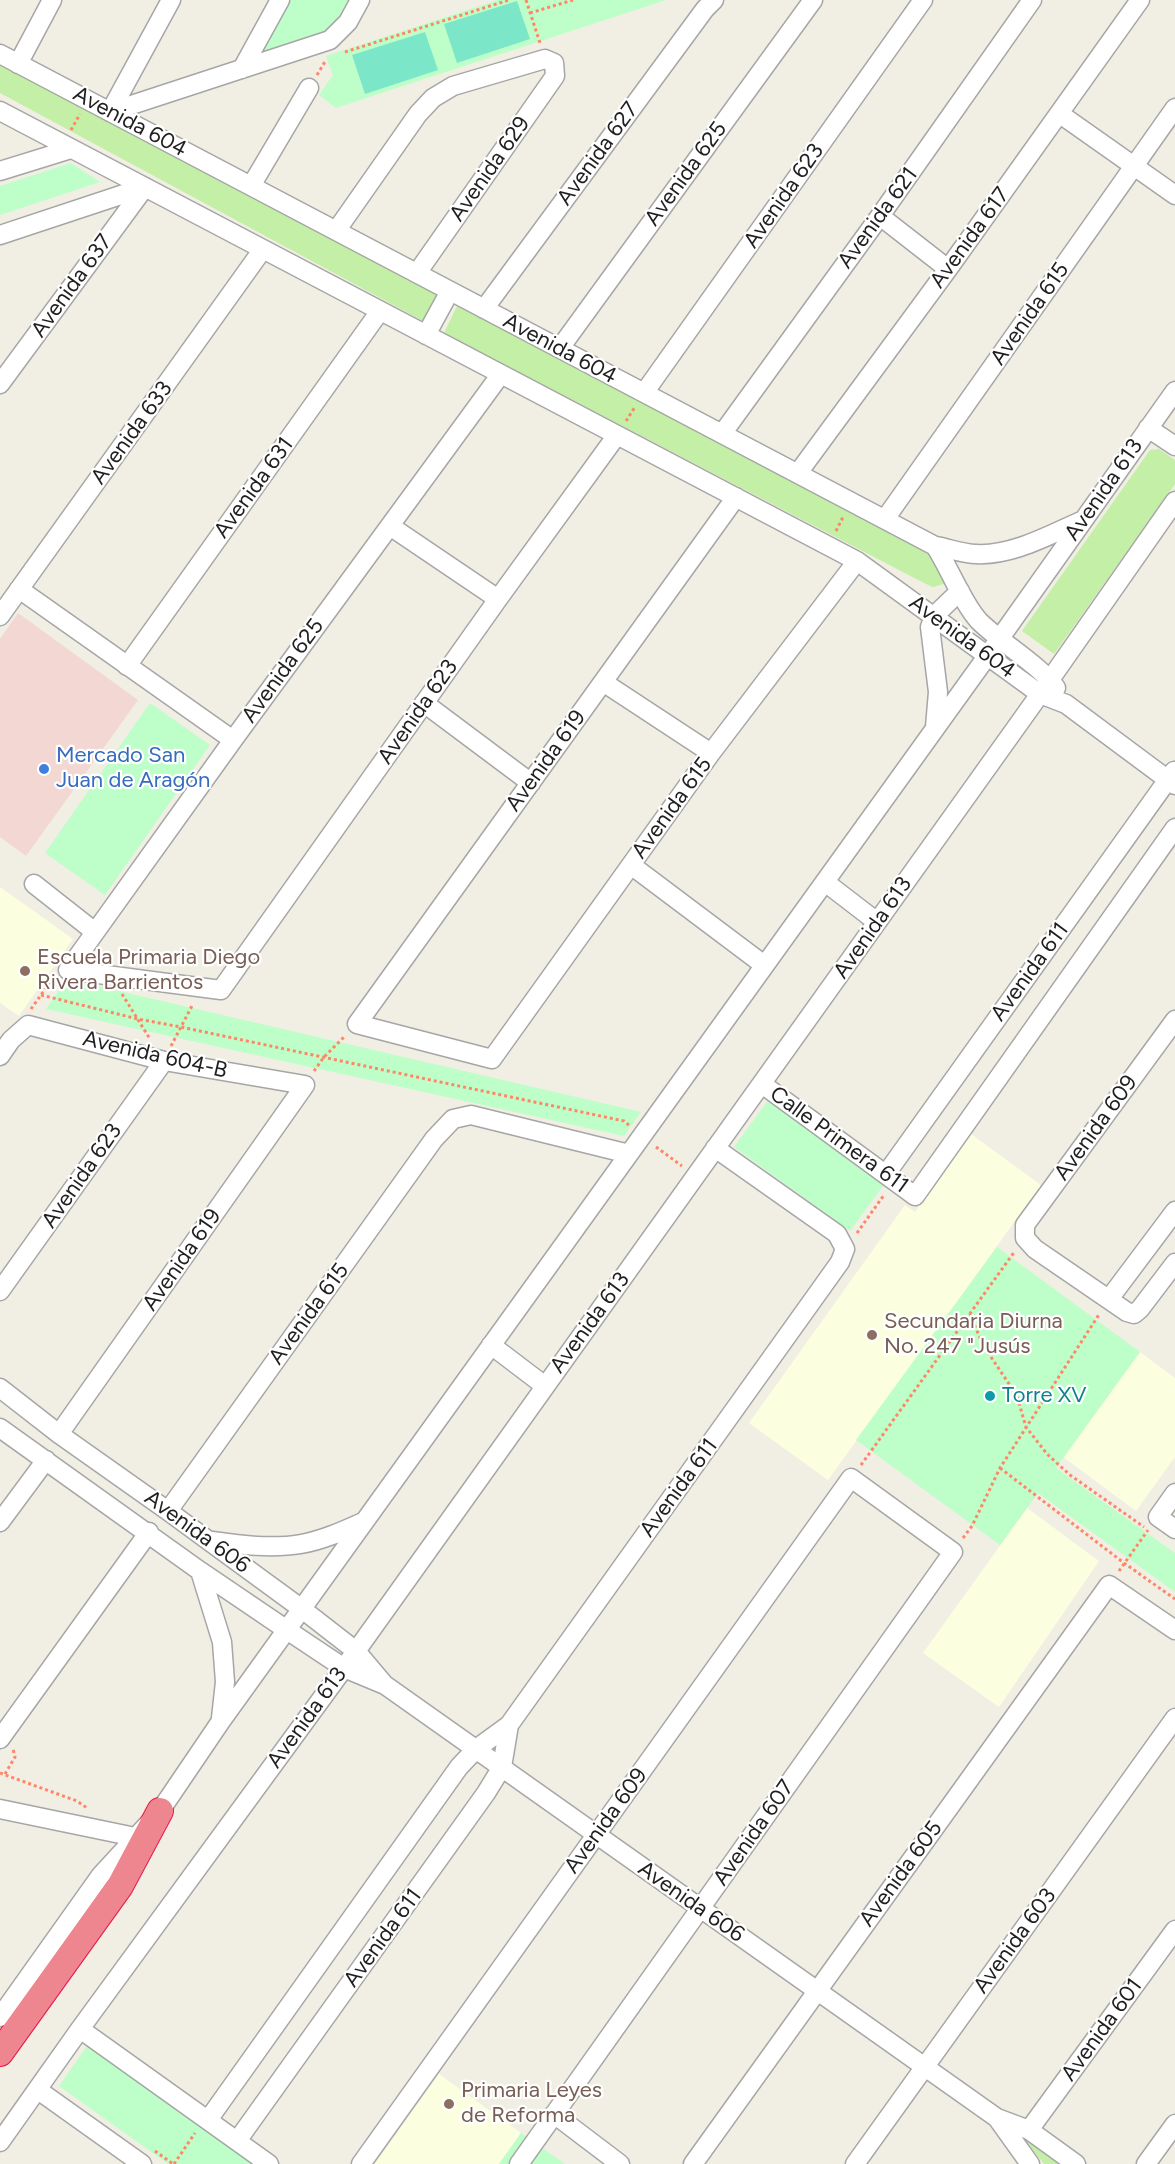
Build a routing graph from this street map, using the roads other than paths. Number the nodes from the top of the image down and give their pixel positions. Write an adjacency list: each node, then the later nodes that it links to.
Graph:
1 (52, 0): 11 (street)
2 (171, 0): 16 (street)
3 (280, 0): 12 (street)
4 (360, 0): 12 (street)
5 (714, 0): 31 (street, Avenida 627)
6 (813, 0): 34 (street, Avenida 625)
7 (923, 0): 38 (street, Avenida 623)
8 (1032, 0): 24 (street, Avenida 621)
9 (1140, 0): 17 (street, Avenida 617)
10 (0, 54): 11 (street, Avenida 604)
11 (18, 64): 16 (street, Avenida 604)
12 (242, 69): 16 (street)
13 (309, 88): 21 (street)
14 (1175, 108): 19 (street, Avenida 615)
15 (0, 111): 18 (street, Avenida 604)
16 (110, 112): 21 (street, Avenida 604)
17 (1060, 114): 19 (street); 28 (street, Avenida 617)
18 (67, 147): 20 (street); 22 (street, Avenida 604)
19 (1134, 166): 23 (street); 46 (street, Avenida 615)
20 (0, 171)
21 (251, 186): 25 (street, Avenida 604)
22 (145, 187): 26 (street); 27 (street, Avenida 604); 36 (street, Avenida 637)
23 (1175, 195)
24 (880, 216): 28 (street); 40 (street, Avenida 621)
25 (336, 231): 29 (street, Avenida 604); 29 (street, Avenida 629)
26 (0, 235)
27 (263, 249): 32 (street, Avenida 604); 51 (street, Avenida 633)
28 (948, 269): 43 (street, Avenida 617)
29 (417, 273): 30 (street, Avenida 604)
30 (450, 291): 31 (street, Avenida 604); 33 (street)
31 (484, 309): 34 (street, Avenida 604)
32 (380, 311): 33 (street, Avenida 604); 58 (street, Avenida 631)
33 (426, 335): 35 (street, Avenida 604)
34 (560, 348): 38 (street, Avenida 604)
35 (501, 374): 41 (street, Avenida 604); 48 (street, Avenida 625)
36 (0, 384)
37 (1175, 391): 39 (street, Avenida 613)
38 (644, 393): 40 (street, Avenida 604)
39 (1148, 428): 42 (street); 47 (street, Avenida 613)
40 (722, 434): 43 (street, Avenida 604)
41 (617, 435): 44 (street, Avenida 604); 53 (street, Avenida 623)
42 (1175, 446)
43 (798, 473): 46 (street, Avenida 604)
44 (735, 497): 50 (street, Avenida 604); 59 (street, Avenida 619)
45 (1175, 501): 60 (street, Avenida 613)
46 (885, 519): 49 (street, Avenida 604)
47 (1083, 520): 49 (street); 56 (street, Avenida 613)
48 (390, 526): 53 (street); 63 (street, Avenida 625)
49 (935, 546): 52 (street, Avenida 604)
50 (856, 561): 55 (street, Avenida 604); 64 (street, Avenida 615)
51 (20, 590): 54 (street, Avenida 633); 58 (street)
52 (960, 591): 55 (street); 56 (street, Avenida 604)
53 (498, 599): 61 (street, Avenida 623)
54 (0, 616)
55 (934, 616): 57 (street, Avenida 604); 62 (street)
56 (999, 639): 57 (street, Avenida 613); 60 (street, Avenida 604)
57 (988, 655): 60 (street, Avenida 604); 62 (street, Avenida 613)
58 (127, 666): 63 (street)
59 (603, 682): 64 (street); 66 (street, Avenida 619)
60 (1045, 686): 65 (street, Avenida 604); 71 (street, Avenida 613)
61 (424, 703): 66 (street); 74 (street, Avenida 623)
62 (935, 728): 69 (street, Avenida 613)
63 (233, 740): 72 (street, Avenida 625)
64 (711, 753): 68 (street, Avenida 615)
65 (1172, 778): 84 (street, Avenida 611)
66 (531, 783): 78 (street, Avenida 619)
67 (1175, 828): 85 (street, Avenida 611)
68 (631, 865): 73 (street); 78 (street, Avenida 615)
69 (825, 882): 71 (street); 73 (street, Avenida 613)
70 (34, 884): 72 (street)
71 (877, 922): 80 (street, Avenida 613)
72 (95, 932): 74 (street, Avenida 625)
73 (764, 965): 83 (street, Avenida 613)
74 (201, 988)
75 (1175, 1020): 89 (street, Avenida 609)
76 (5, 1036): 77 (street); 79 (street, Avenida 604-B)
77 (0, 1056)
78 (492, 1059)
79 (164, 1061): 81 (street, Avenida 604-B); 88 (street, Avenida 623)
80 (762, 1084): 82 (street, Avenida 613); 84 (street, Calle Primera 611)
81 (305, 1085): 94 (street, Avenida 619)
82 (715, 1148): 91 (street, Avenida 613); 115 (street, Avenida 611)
83 (628, 1154): 90 (street, Avenida 613); 98 (street, Avenida 615)
84 (890, 1177): 85 (street, Calle Primera 611)
85 (915, 1196)
86 (1175, 1211): 89 (street)
87 (1175, 1263): 89 (street)
88 (0, 1292)
89 (1109, 1299)
90 (491, 1345): 91 (street); 99 (street, Avenida 613)
91 (545, 1386): 110 (street, Avenida 613)
92 (0, 1388): 94 (street, Avenida 606)
93 (0, 1428): 95 (street, Avenida 606)
94 (59, 1434): 98 (street, Avenida 606)
95 (46, 1460): 100 (street); 102 (street, Avenida 606)
96 (851, 1478): 121 (street, Avenida 609); 123 (street, Avenida 607)
97 (1175, 1492): 101 (street)
98 (168, 1511): 103 (street, Avenida 606)
99 (364, 1521): 103 (street); 107 (street, Avenida 613)
100 (0, 1522)
101 (1175, 1529)
102 (148, 1532): 105 (street, Avenida 606); 116 (street)
103 (208, 1541): 104 (street, Avenida 606)
104 (234, 1560): 106 (street); 107 (street, Avenida 606)
105 (200, 1570): 106 (street, Avenida 606); 114 (street)
106 (218, 1584): 108 (street, Avenida 606)
107 (302, 1609): 108 (street, Avenida 613); 110 (street, Avenida 606)
108 (287, 1630): 111 (street, Avenida 606); 114 (street, Avenida 613)
109 (1175, 1630): 125 (street, Avenida 605)
110 (356, 1651): 111 (street, Avenida 613); 112 (street, Avenida 606)
111 (344, 1668): 112 (street, Avenida 606); 127 (street, Avenida 613)
112 (385, 1685): 117 (street, Avenida 606)
113 (1175, 1718): 129 (street, Avenida 603)
114 (221, 1721): 120 (street, Avenida 613)
115 (509, 1725): 117 (street, Avenida 611); 118 (street, Avenida 611)
116 (0, 1739)
117 (476, 1749): 118 (street, Avenida 606); 133 (street, Avenida 611)
118 (501, 1767): 121 (street, Avenida 606); 136 (street, Avenida 611)
119 (0, 1809): 122 (street)
120 (160, 1811): 122 (street, Avenida 613); 128 (highway)
121 (596, 1834): 123 (street, Avenida 606); 141 (street, Avenida 609)
122 (135, 1837): 126 (street, Avenida 613)
123 (700, 1908): 125 (street, Avenida 606); 131 (street, Avenida 607)
124 (1175, 1930): 134 (street, Avenida 601)
125 (817, 1991): 129 (street, Avenida 606); 144 (street, Avenida 605)
126 (0, 2018)
127 (80, 2029): 130 (street, Avenida 613); 133 (street)
128 (0, 2053)
129 (925, 2067): 132 (street, Avenida 606); 145 (street, Avenida 603)
130 (38, 2090): 137 (street, Avenida 613); 139 (street)
131 (554, 2114): 142 (street, Avenida 607); 143 (street)
132 (997, 2118): 134 (street, Avenida 606); 138 (street, Avenida 606)
133 (202, 2126): 136 (street)
134 (1029, 2130): 146 (street, Avenida 606)
135 (1174, 2131): 147 (street)
136 (237, 2141): 140 (street)
137 (0, 2142)
138 (1024, 2161)
139 (142, 2164)
140 (269, 2164)
141 (361, 2164)
142 (519, 2164)
143 (620, 2164)
144 (693, 2164)
145 (855, 2164)
146 (1076, 2164)
147 (1146, 2164)

